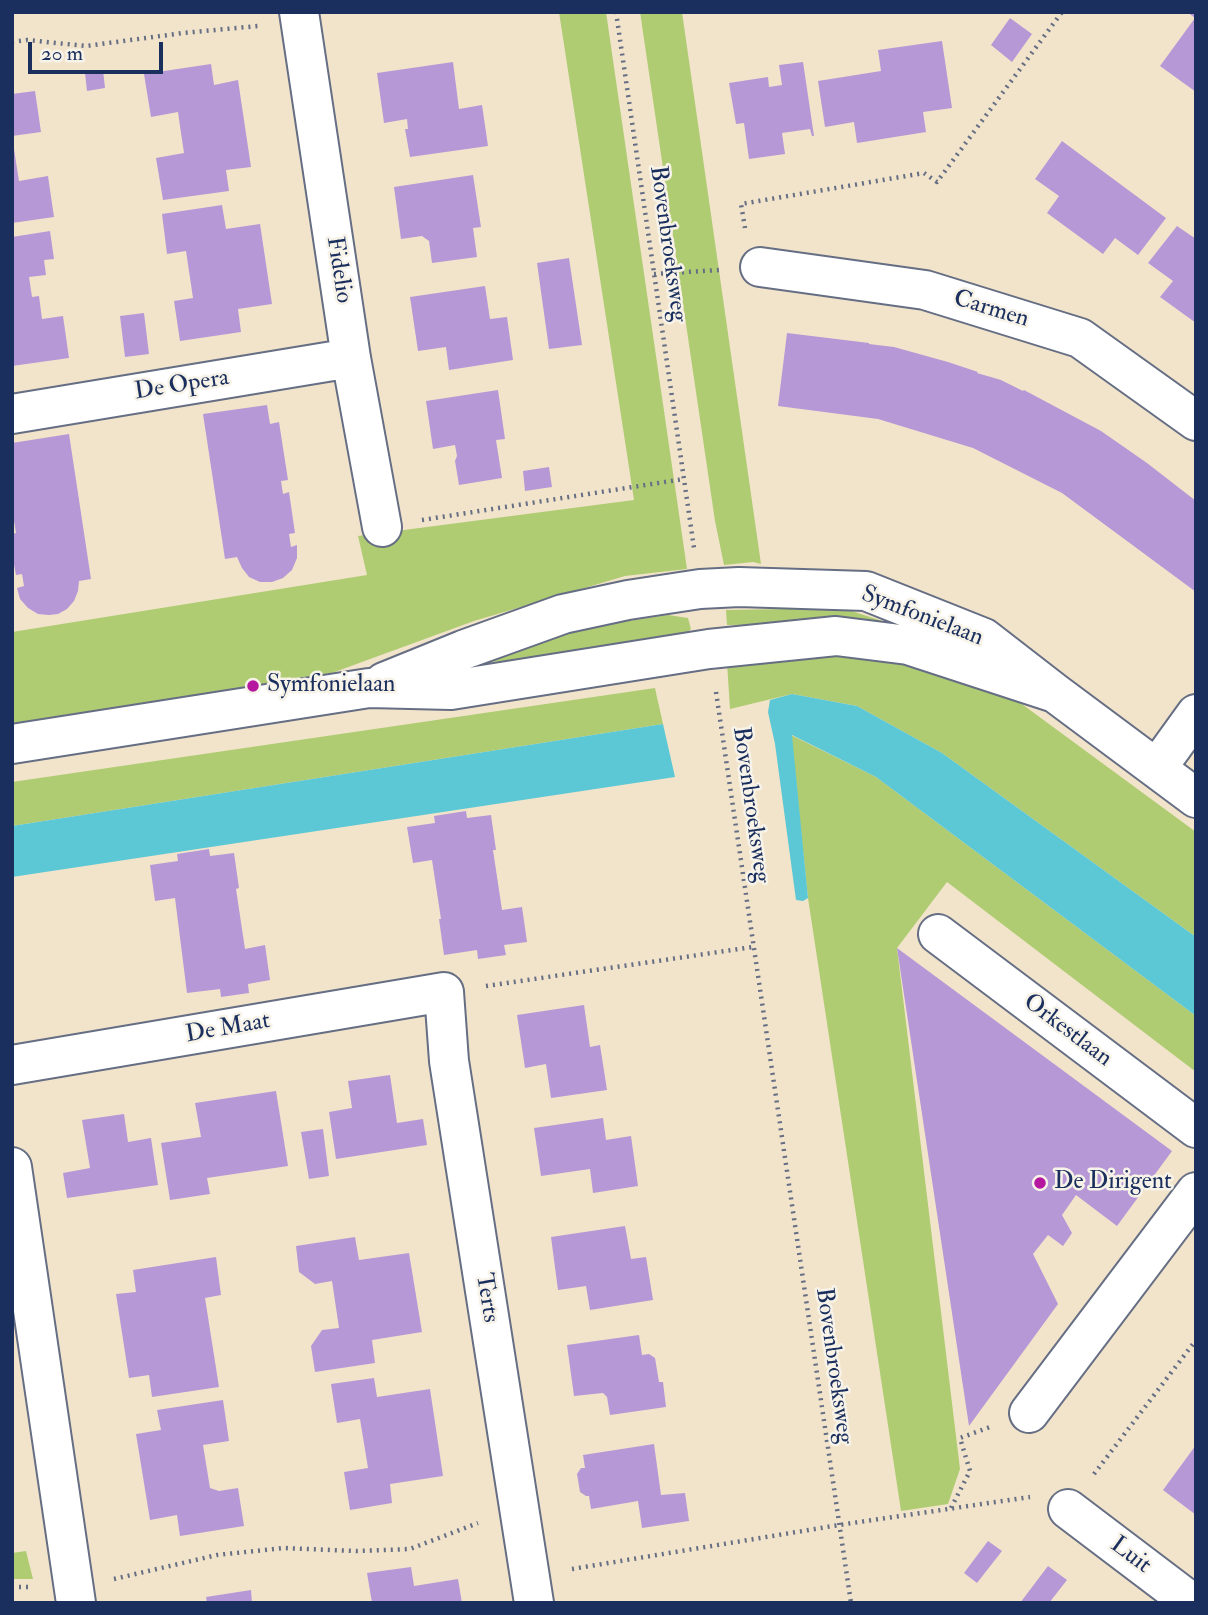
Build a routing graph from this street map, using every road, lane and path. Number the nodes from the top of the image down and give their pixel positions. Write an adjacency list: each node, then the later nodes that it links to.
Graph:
1 (616, 12): 6 (path, Bovenbroeksweg)
2 (1062, 12): 5 (path)
3 (300, 17): 4 (path); 7 (street, Fidelio)
4 (12, 42)
5 (755, 267): 6 (path); 9 (street, Carmen)
6 (654, 274): 10 (path, Bovenbroeksweg)
7 (351, 358): 8 (street, De Opera); 11 (street, Fidelio)
8 (12, 414)
9 (1196, 421)
10 (684, 479): 11 (path); 12 (path, Bovenbroeksweg)
11 (382, 527)
12 (700, 589): 14 (street, Symfonielaan); 15 (street, Symfonielaan)
13 (709, 649): 14 (street, Symfonielaan); 15 (street, Symfonielaan); 21 (path, Bovenbroeksweg)
14 (369, 688): 17 (street, Symfonielaan)
15 (1055, 693): 18 (street, Symfonielaan)
16 (1196, 714): 18 (street)
17 (12, 744)
18 (1157, 768): 19 (street, Symfonielaan)
19 (1196, 798)
20 (938, 934): 24 (street, Orkestlaan)
21 (753, 947): 22 (path); 32 (path, Bovenbroeksweg)
22 (444, 992): 23 (street, De Maat); 29 (street, Terts)
23 (12, 1065)
24 (1196, 1128)
25 (12, 1167): 35 (street)
26 (1196, 1192): 28 (street)
27 (1196, 1340): 31 (path)
28 (1029, 1413): 30 (path)
29 (519, 1508): 34 (street, Terts); 35 (path)
30 (950, 1508): 31 (path); 32 (path)
31 (1068, 1509): 37 (street, Luit)
32 (839, 1525): 34 (path); 36 (path, Bovenbroeksweg)
33 (12, 1587): 35 (path)
34 (531, 1589)
35 (74, 1595)
36 (851, 1603)
37 (1192, 1603)

